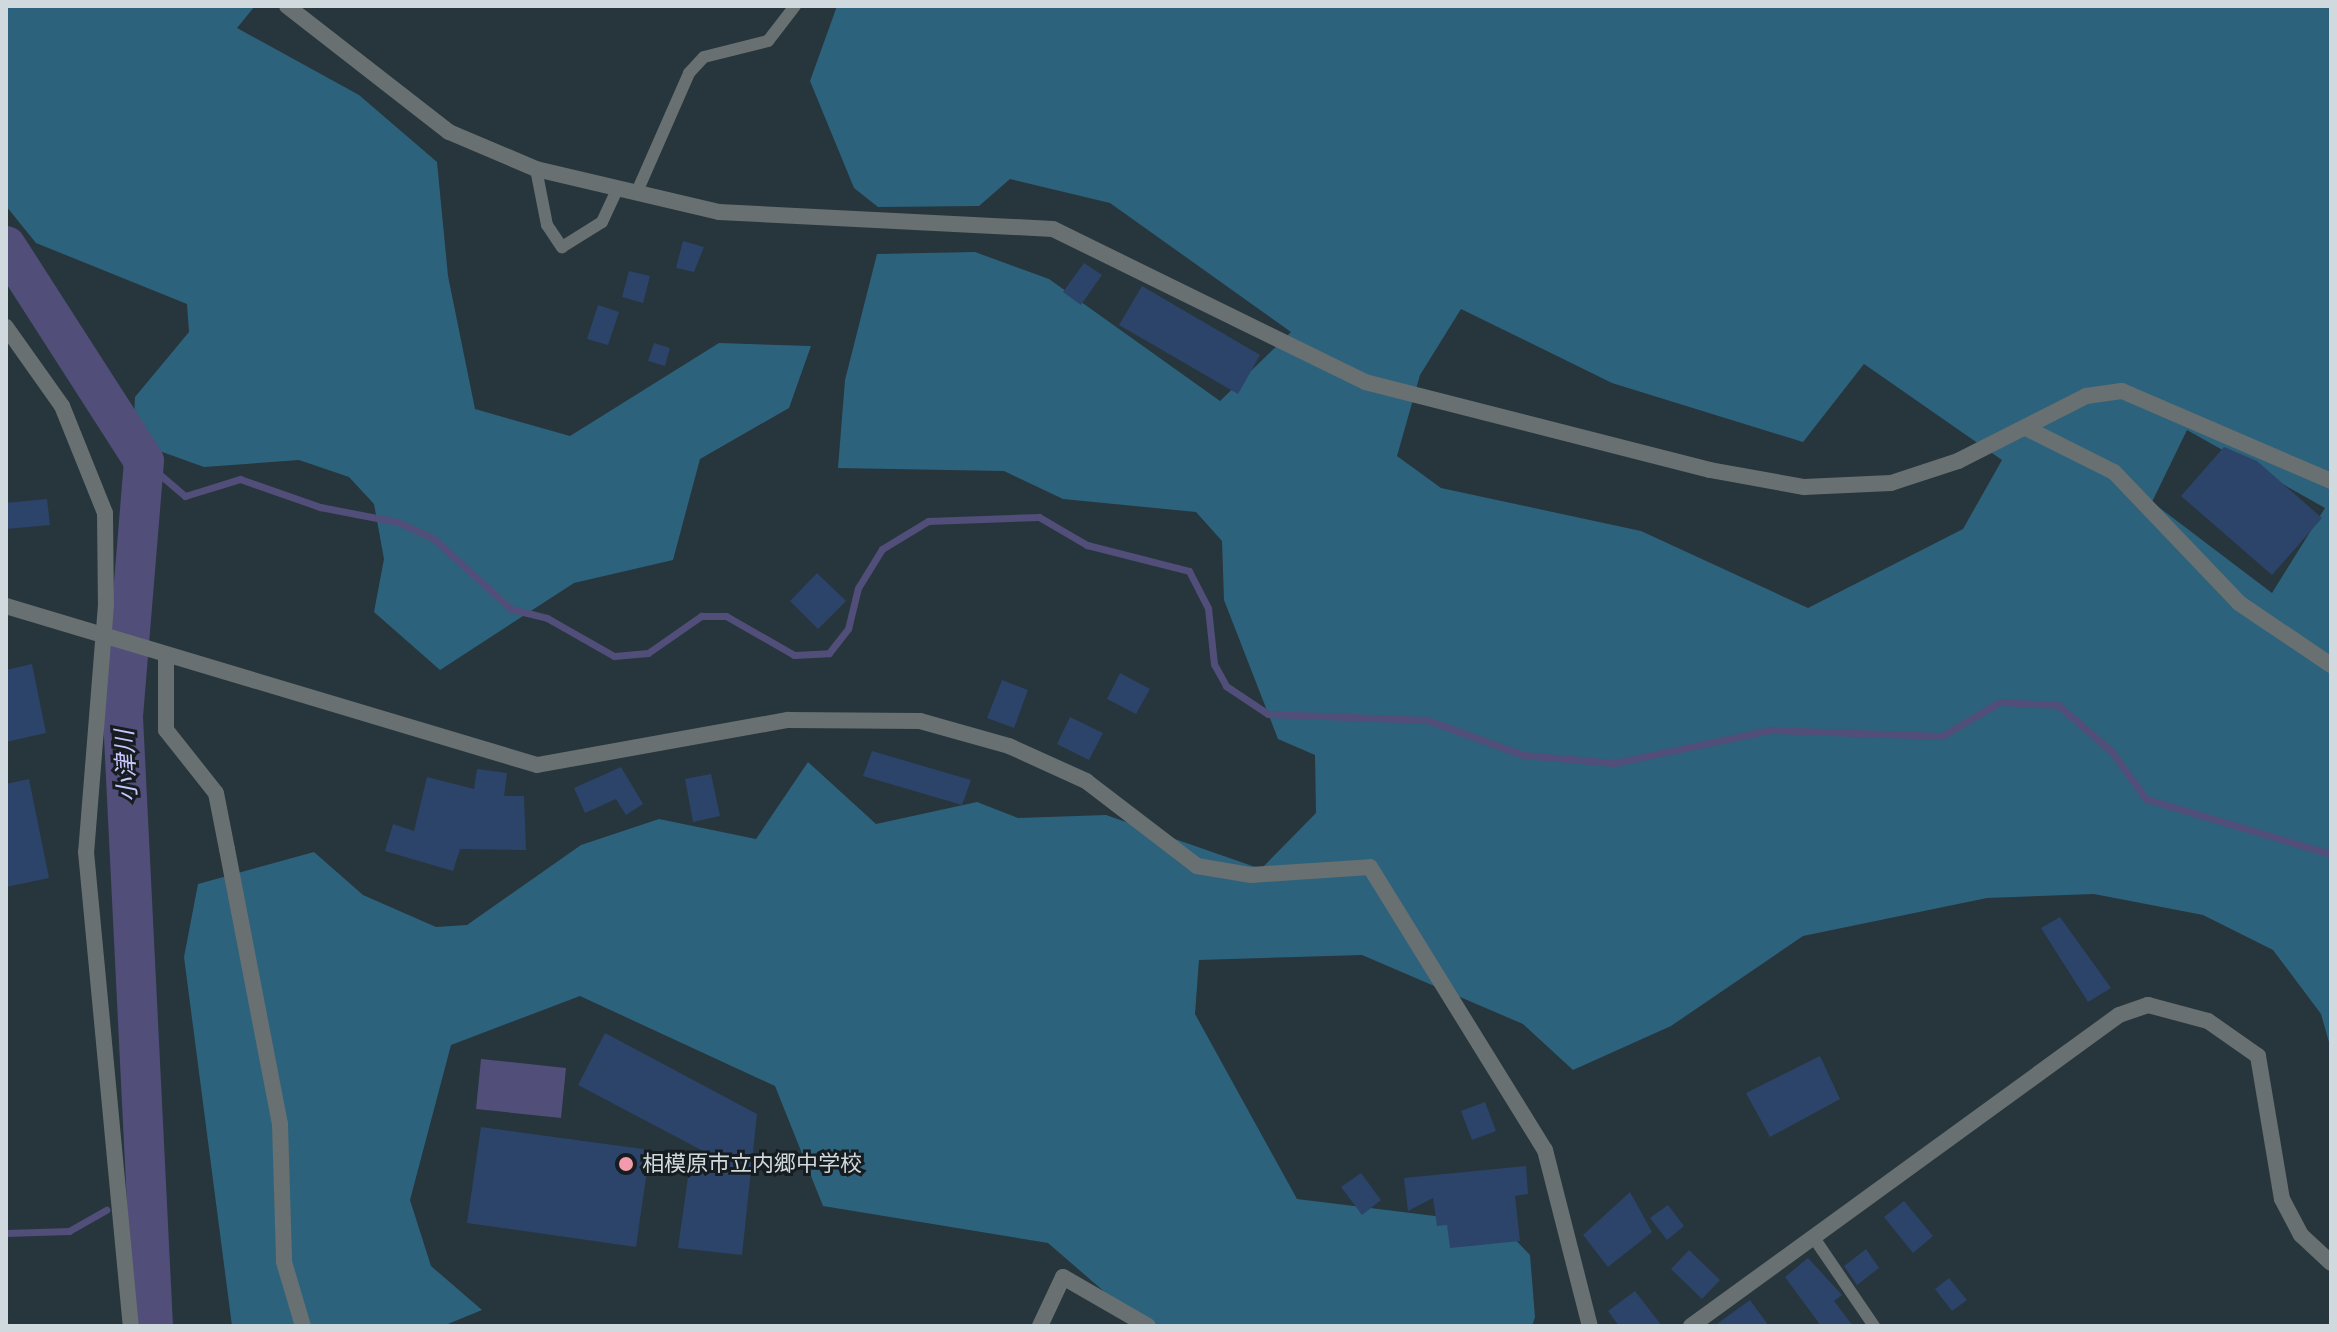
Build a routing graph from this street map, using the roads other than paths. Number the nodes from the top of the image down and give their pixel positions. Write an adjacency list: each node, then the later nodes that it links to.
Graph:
1 (287, 6): 3 (street)
2 (795, 6): 5 (lane)
3 (536, 169): 4 (street); 4 (lane)
4 (617, 190): 5 (street)
5 (636, 194): 7 (street)
6 (6, 327): 10 (street)
7 (2026, 428): 8 (street); 12 (street)
8 (2331, 481)
9 (6, 606): 10 (street)
10 (103, 632): 11 (street); 15 (street)
11 (166, 655): 16 (street); 19 (street)
12 (2331, 665)
13 (1814, 1238): 14 (street); 20 (street); 21 (lane)
14 (2331, 1263)
15 (131, 1326)
16 (303, 1326)
17 (1040, 1326): 18 (street)
18 (1148, 1326)
19 (1590, 1326)
20 (1691, 1326)
21 (1874, 1326)

